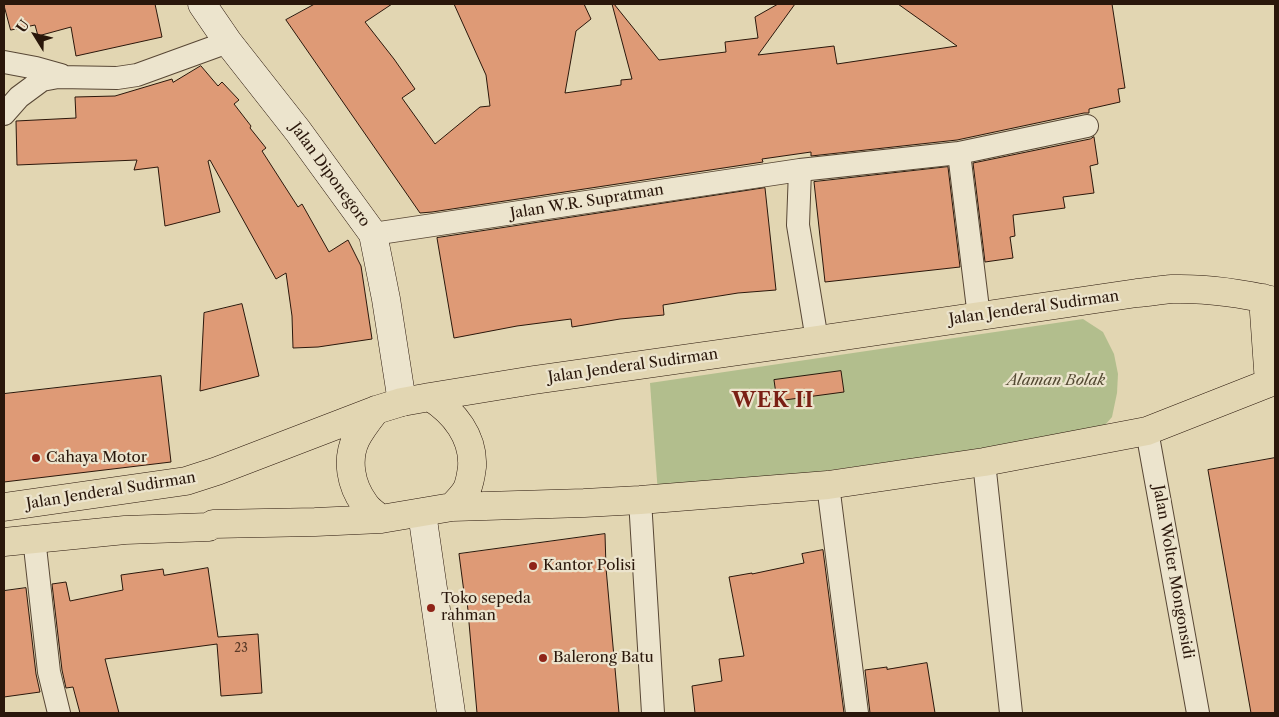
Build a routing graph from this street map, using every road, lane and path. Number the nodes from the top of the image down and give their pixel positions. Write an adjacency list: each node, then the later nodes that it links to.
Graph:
1 (202, 4): 2 (street, Jalan Diponegoro)
2 (228, 42): 4 (street); 9 (street, Jalan Diponegoro)
3 (4, 62): 4 (street)
4 (65, 76): 5 (street)
5 (4, 114)
6 (1087, 126): 7 (street, Jalan W.R. Supratman)
7 (959, 153): 8 (street, Jalan W.R. Supratman); 11 (street)
8 (800, 170): 9 (street, Jalan W.R. Supratman); 12 (street)
9 (373, 234): 15 (street, Jalan Diponegoro)
10 (1269, 299): 11 (highway, Jalan Jenderal Sudirman); 13 (highway)
11 (979, 317): 12 (highway, Jalan Jenderal Sudirman)
12 (817, 340): 14 (highway, Jalan Jenderal Sudirman)
13 (1272, 382): 17 (highway)
14 (430, 397): 15 (highway, Jalan Jenderal Sudirman); 22 (highway)
15 (402, 402): 16 (highway, Jalan Jenderal Sudirman)
16 (376, 410): 21 (highway, Jalan Jenderal Sudirman); 24 (highway)
17 (1147, 431): 18 (highway); 32 (street, Jalan Wolter Mongonsidi)
18 (984, 462): 19 (highway); 31 (street)
19 (828, 485): 20 (highway); 30 (street)
20 (640, 500): 22 (highway); 29 (street)
21 (4, 507)
22 (452, 507): 23 (highway)
23 (422, 513): 24 (highway); 28 (street)
24 (381, 519): 25 (highway)
25 (34, 538): 26 (highway); 27 (street)
26 (4, 542)
27 (58, 713)
28 (451, 713)
29 (653, 713)
30 (857, 713)
31 (1011, 713)
32 (1198, 713)

